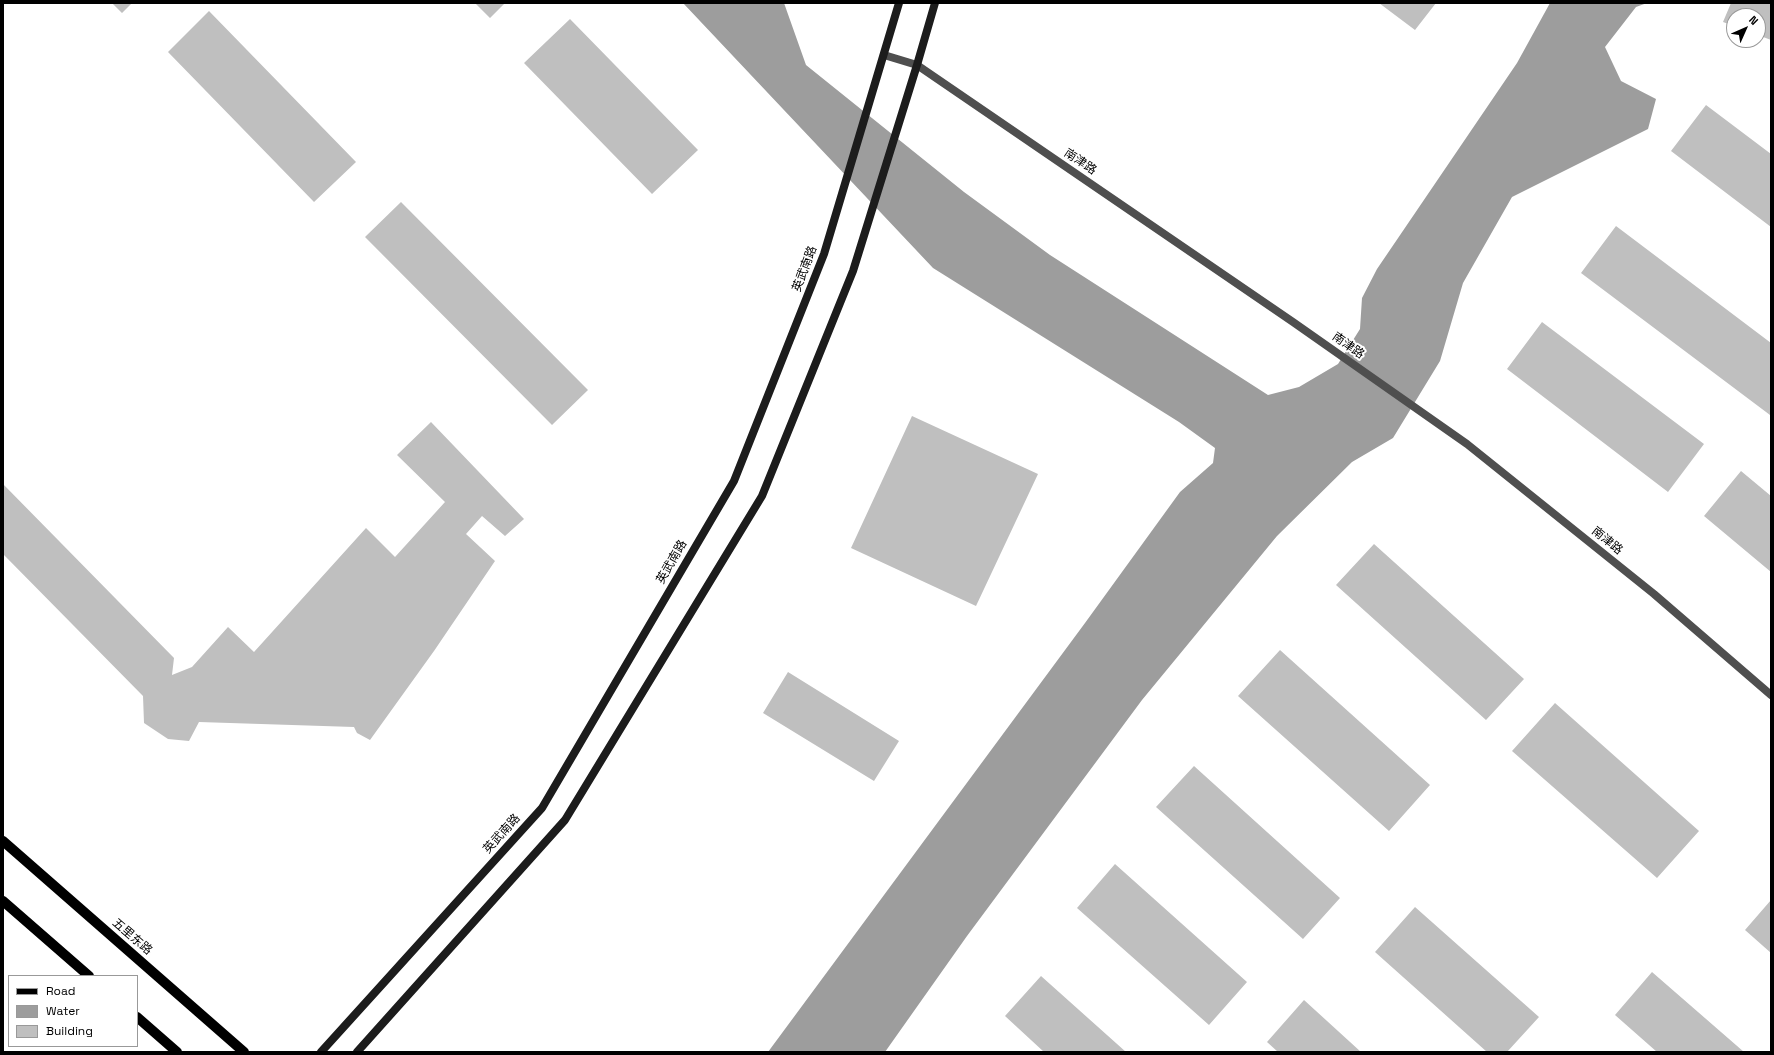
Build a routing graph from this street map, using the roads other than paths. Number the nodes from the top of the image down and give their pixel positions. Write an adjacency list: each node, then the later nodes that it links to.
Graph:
1 (899, 3): 3 (main road, 英武南路)
2 (935, 3): 4 (main road)
3 (884, 55): 4 (street, 南津路); 12 (main road, 英武南路)
4 (917, 65): 5 (street, 南津路); 13 (main road)
5 (1771, 695)
6 (3, 841): 11 (main road, 五里东路)
7 (3, 901): 8 (main road)
8 (89, 975)
9 (138, 1018): 10 (main road)
10 (177, 1052)
11 (244, 1052)
12 (322, 1052)
13 (357, 1052)

